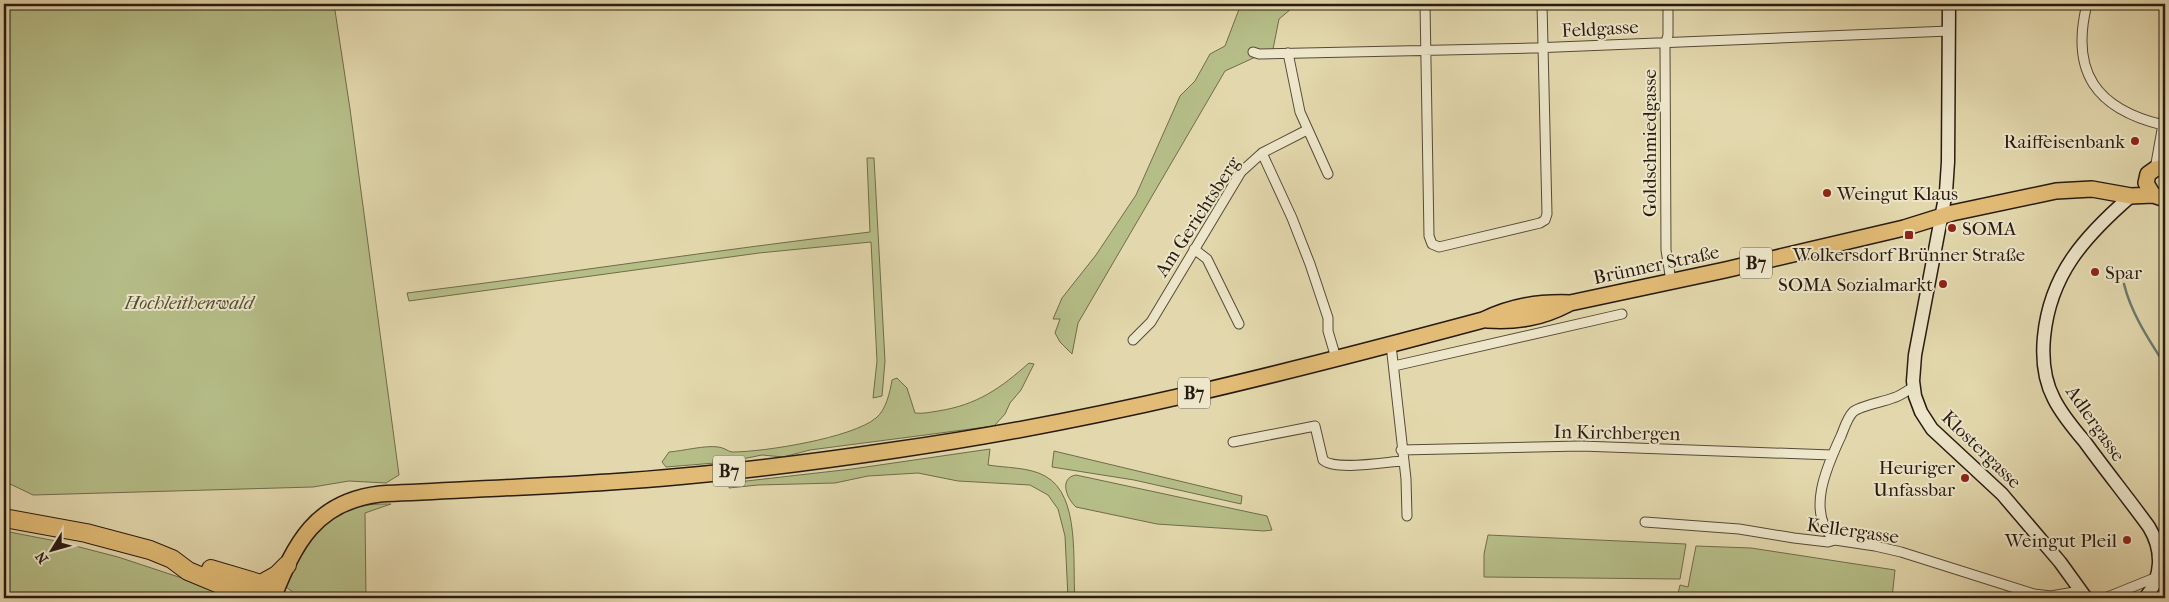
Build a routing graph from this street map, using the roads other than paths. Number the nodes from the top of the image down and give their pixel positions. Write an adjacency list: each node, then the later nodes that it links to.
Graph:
1 (1425, 4): 9 (street)
2 (1542, 4): 8 (street)
3 (1668, 4): 7 (street, Goldschmiedgasse)
4 (1949, 4): 6 (street, Klostergasse)
5 (2087, 4): 13 (street)
6 (1949, 31): 7 (street, Feldgasse); 20 (street, Klostergasse)
7 (1666, 41): 8 (street, Feldgasse); 22 (street, Goldschmiedgasse)
8 (1543, 47): 9 (street, Feldgasse); 9 (street)
9 (1426, 50): 11 (street, Feldgasse)
10 (1254, 52): 11 (street, Feldgasse)
11 (1288, 53): 14 (street)
12 (2165, 113): 13 (street)
13 (2163, 125): 16 (street)
14 (1307, 130): 15 (street, Am Gerichtsberg); 17 (street)
15 (1262, 153): 21 (street, Am Gerichtsberg); 27 (street)
16 (2156, 171): 18 (main road); 19 (main road, B7)
17 (1328, 174)
18 (2131, 196): 19 (main road, B7); 20 (main road, Brünner Straße / B7); 38 (street, Adlergasse)
19 (2159, 197)
20 (1942, 217): 22 (main road, Brünner Straße / B7); 29 (street, Klostergasse)
21 (1194, 248): 24 (street); 25 (street, Am Gerichtsberg)
22 (1671, 281): 26 (main road, Brünner Straße / B7)
23 (1622, 314): 28 (street)
24 (1240, 324)
25 (1132, 340)
26 (1391, 345): 27 (main road, Brünner Straße / B7); 28 (street)
27 (1336, 358): 39 (main road, Brünner Straße / B7)
28 (1394, 366): 31 (street)
29 (1913, 387): 32 (street); 42 (street, Klostergasse)
30 (1233, 442): 33 (street)
31 (1401, 450): 32 (street, In Kirchbergen); 33 (street)
32 (1832, 455): 37 (street)
33 (1402, 461): 34 (street)
34 (1407, 516)
35 (4, 518): 41 (highway)
36 (1646, 522): 37 (street, Kellergasse)
37 (1835, 540): 42 (street, Kellergasse)
38 (2162, 542): 40 (street, Adlergasse)
39 (288, 565): 41 (highway)
40 (2161, 570): 43 (street); 44 (street)
41 (265, 595)
42 (2083, 595)
43 (2105, 598)
44 (2145, 598)

